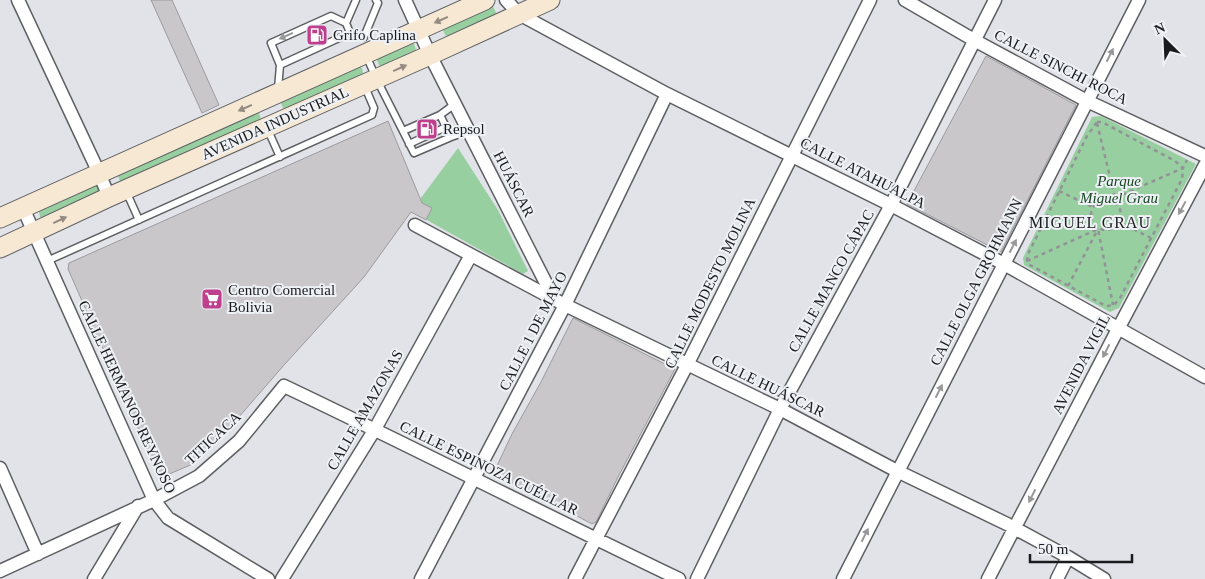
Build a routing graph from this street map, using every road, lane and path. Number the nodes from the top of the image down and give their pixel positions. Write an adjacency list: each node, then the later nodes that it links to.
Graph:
1 (18, 0): 38 (street)
2 (356, 0): 13 (lane)
3 (376, 0): 15 (lane)
4 (405, 0): 14 (street, HUÁSCAR)
5 (486, 0): 14 (main road, AVENIDA INDUSTRIAL, one-way to 14)
6 (506, 0): 12 (street, CALLE ATAHUALPA)
7 (550, 0): 12 (main road, AVENIDA INDUSTRIAL)
8 (870, 0): 33 (street, CALLE MODESTO MOLINA)
9 (905, 0): 16 (street, CALLE SINCHI ROCA)
10 (995, 0): 16 (street, CALLE MANCO CÁPAC)
11 (1139, 0): 23 (street, CALLE OLGA GROHMANN, one-way to 11)
12 (519, 14): 18 (main road, AVENIDA INDUSTRIAL); 21 (street, CALLE ATAHUALPA)
13 (346, 23): 15 (lane); 19 (lane, one-way to 19)
14 (418, 30): 17 (main road, AVENIDA INDUSTRIAL); 18 (street, HUÁSCAR)
15 (350, 33): 19 (lane)
16 (974, 40): 23 (street, CALLE SINCHI ROCA); 43 (street, CALLE MANCO CÁPAC)
17 (366, 54): 20 (lane); 22 (main road, AVENIDA INDUSTRIAL)
18 (430, 54): 20 (main road, AVENIDA INDUSTRIAL, one-way to 18); 24 (street, HUÁSCAR)
19 (280, 65): 22 (lane)
20 (370, 81): 27 (main road, AVENIDA INDUSTRIAL); 29 (lane); 35 (lane)
21 (667, 94): 33 (street, CALLE ATAHUALPA); 59 (street, CALLE 1 DE MAYO)
22 (272, 96): 27 (main road); 38 (main road, AVENIDA INDUSTRIAL, one-way to 38)
23 (1087, 101): 34 (street, CALLE SINCHI ROCA); 57 (street, CALLE OLGA GROHMANN, one-way to 23)
24 (455, 104): 25 (lane); 30 (street, HUÁSCAR)
25 (440, 115): 28 (lane); 29 (lane)
26 (1096, 122): 37 (path); 39 (path); 41 (path)
27 (272, 125): 35 (lane); 40 (main road, AVENIDA INDUSTRIAL)
28 (446, 127): 31 (lane); 32 (lane)
29 (403, 131): 32 (lane)
30 (469, 131): 31 (lane); 59 (street, HUÁSCAR)
31 (451, 137): 32 (lane)
32 (409, 144)
33 (792, 155): 43 (street, CALLE ATAHUALPA); 62 (street, CALLE MODESTO MOLINA)
34 (1205, 156)
35 (280, 157): 47 (lane)
36 (1205, 165): 61 (street, AVENIDA VIGIL, one-way to 61)
37 (1183, 168): 41 (path); 52 (path)
38 (99, 173): 40 (street); 45 (main road, AVENIDA INDUSTRIAL)
39 (1059, 191): 44 (path); 56 (path)
40 (117, 193): 47 (lane); 51 (main road, AVENIDA INDUSTRIAL, one-way to 40)
41 (1114, 198): 42 (path)
42 (1113, 202): 44 (path); 48 (path)
43 (891, 205): 57 (street, CALLE ATAHUALPA); 65 (street, CALLE MANCO CÁPAC)
44 (1093, 207): 50 (path)
45 (23, 208): 46 (main road, AVENIDA INDUSTRIAL); 51 (street, CALLE HERMANOS REYNOSO)
46 (0, 218)
47 (139, 220): 55 (lane)
48 (1120, 222): 50 (path); 52 (path)
49 (415, 225): 54 (street, CALLE HUÁSCAR)
50 (1098, 229): 56 (path); 58 (path); 60 (path)
51 (34, 232): 53 (main road, AVENIDA INDUSTRIAL); 55 (street, CALLE HERMANOS REYNOSO)
52 (1151, 238): 60 (path)
53 (0, 248)
54 (471, 255): 59 (street, CALLE HUÁSCAR); 66 (street, CALLE AMAZONAS)
55 (47, 261): 70 (street, CALLE HERMANOS REYNOSO)
56 (1027, 261): 58 (path)
57 (1004, 264): 61 (street, CALLE ATAHUALPA); 68 (street, CALLE OLGA GROHMANN, one-way to 57)
58 (1068, 286): 60 (path)
59 (560, 302): 62 (street, CALLE HUÁSCAR); 69 (street, CALLE 1 DE MAYO)
60 (1114, 305)
61 (1118, 329): 63 (street, CALLE ATAHUALPA); 72 (street, AVENIDA VIGIL, one-way to 72)
62 (687, 365): 65 (street, CALLE HUÁSCAR); 73 (street, CALLE MODESTO MOLINA)
63 (1205, 378)
64 (284, 386): 66 (street, CALLE ESPINOZA CUÉLLAR); 70 (street, TITICACA)
65 (780, 409): 68 (street, CALLE HUÁSCAR); 83 (street, CALLE MANCO CÁPAC)
66 (375, 429): 69 (street, CALLE ESPINOZA CUÉLLAR); 79 (street, CALLE AMAZONAS)
67 (0, 468): 74 (street)
68 (898, 470): 72 (street, CALLE HUÁSCAR); 84 (street, CALLE OLGA GROHMANN, one-way to 68)
69 (474, 479): 73 (street, CALLE ESPINOZA CUÉLLAR); 80 (street, CALLE 1 DE MAYO)
70 (154, 500): 71 (street, TITICACA); 78 (street, CALLE HERMANOS REYNOSO)
71 (139, 506): 74 (street, TITICACA); 77 (street)
72 (1015, 529): 75 (street, CALLE HUÁSCAR); 85 (street, AVENIDA VIGIL)
73 (596, 539): 81 (street, CALLE MODESTO MOLINA); 82 (street, CALLE ESPINOZA CUÉLLAR)
74 (38, 554): 76 (street, TITICACA)
75 (1068, 557): 86 (street); 87 (street, CALLE HUÁSCAR)
76 (0, 571)
77 (94, 579)
78 (268, 579)
79 (282, 579)
80 (421, 579)
81 (575, 579)
82 (680, 579)
83 (698, 579)
84 (843, 579)
85 (988, 579)
86 (1057, 579)
87 (1104, 579)

